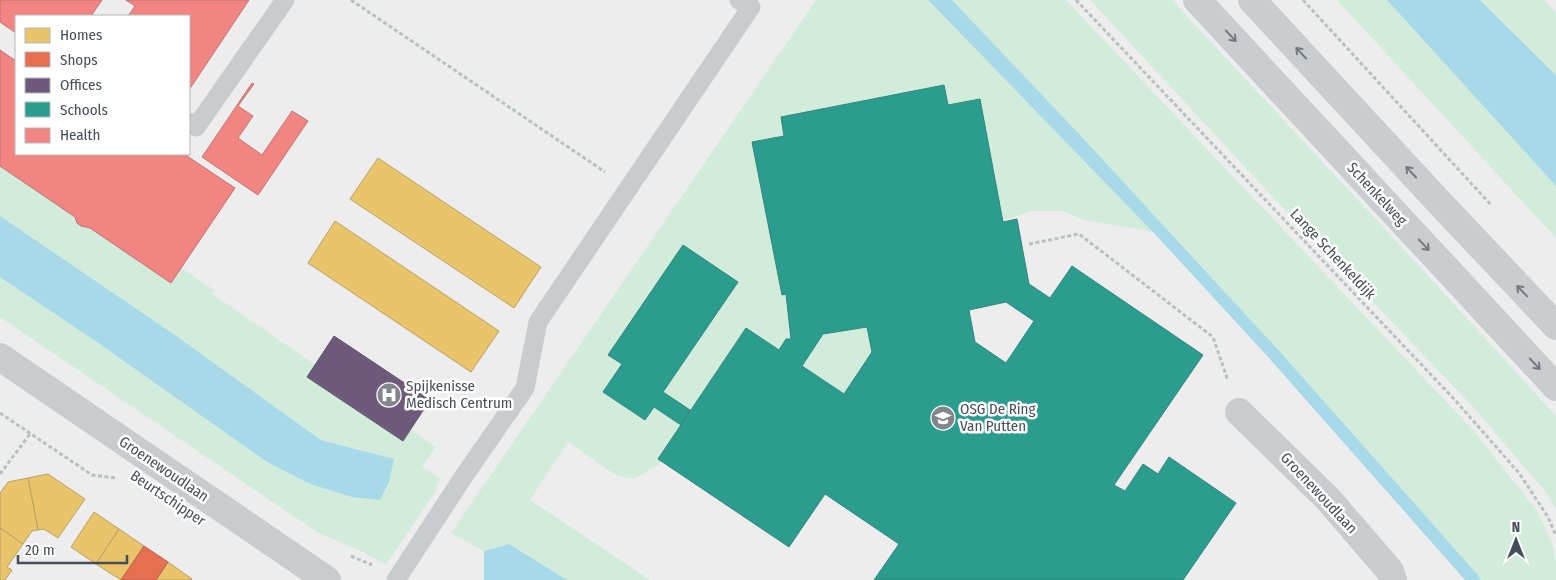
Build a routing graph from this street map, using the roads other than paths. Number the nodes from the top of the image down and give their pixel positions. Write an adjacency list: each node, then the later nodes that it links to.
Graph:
1 (285, 0): 5 (lane)
2 (738, 0): 11 (lane)
3 (1197, 0): 8 (main road, Schenkelweg, one-way to 8)
4 (1252, 0): 6 (main road, one-way to 4)
5 (190, 123)
6 (1556, 326)
7 (0, 357): 10 (street, Groenewoudlaan)
8 (1556, 387)
9 (1239, 412): 12 (street, Groenewoudlaan)
10 (327, 580)
11 (396, 580)
12 (1393, 580)

